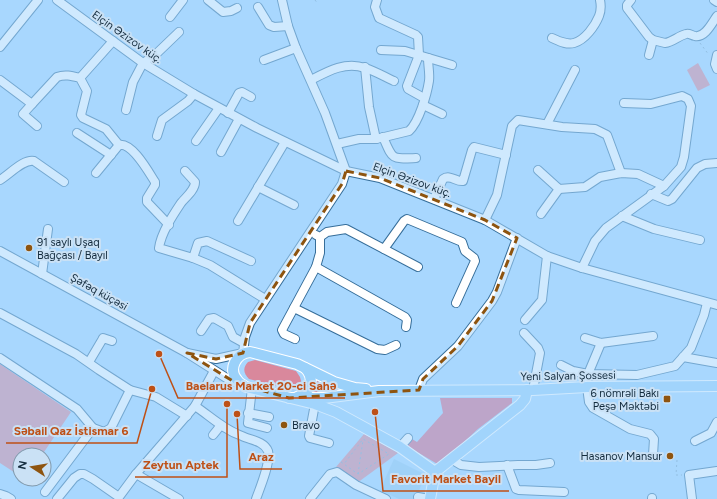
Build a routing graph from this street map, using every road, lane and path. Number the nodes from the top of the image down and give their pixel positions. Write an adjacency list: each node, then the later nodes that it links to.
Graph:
1 (38, 0): 23 (street)
2 (56, 0): 22 (street, Elçin Əzizov küç.)
3 (183, 0): 16 (street)
4 (208, 0): 14 (street)
5 (282, 0): 17 (street)
6 (315, 0): 12 (path)
7 (377, 0): 28 (street)
8 (600, 0): 20 (street)
9 (631, 0): 21 (street)
10 (714, 0): 11 (street)
11 (717, 2)
12 (318, 4)
13 (258, 7): 17 (street)
14 (237, 8)
15 (717, 16): 19 (street)
16 (170, 17)
17 (288, 26): 24 (street)
18 (179, 32): 31 (street)
19 (695, 36): 21 (street); 33 (path)
20 (552, 38)
21 (653, 40): 26 (street)
22 (113, 41): 31 (street, Elçin Əzizov küç.); 36 (street)
23 (0, 46)
24 (296, 48): 30 (street); 38 (street)
25 (381, 50): 28 (street)
26 (649, 55)
27 (717, 55): 33 (street)
28 (418, 56): 29 (street); 42 (street)
29 (428, 58): 32 (street); 42 (street)
30 (264, 60)
31 (143, 63): 40 (street, Elçin Əzizov küç.); 46 (street)
32 (452, 65)
33 (716, 67)
34 (365, 68): 38 (street); 39 (street); 54 (street)
35 (575, 70): 50 (street)
36 (80, 78): 44 (street); 57 (street)
37 (0, 80): 44 (street)
38 (311, 80): 58 (street)
39 (394, 82)
40 (194, 94): 45 (street, Elçin Əzizov küç.); 53 (street)
41 (250, 97): 47 (street)
42 (424, 101): 48 (street); 54 (street)
43 (624, 103): 71 (street)
44 (32, 104): 51 (street)
45 (219, 108): 47 (street, Elçin Əzizov küç.); 55 (street)
46 (126, 110)
47 (228, 113): 49 (street, Elçin Əzizov küç.)
48 (442, 114)
49 (239, 119): 56 (street, Elçin Əzizov küç.); 59 (street)
50 (547, 124): 61 (street); 68 (street)
51 (37, 126)
52 (77, 134): 60 (street)
53 (157, 136)
54 (380, 138): 58 (street); 62 (street)
55 (196, 141)
56 (285, 142): 66 (street, Elçin Əzizov küç.); 72 (street)
57 (119, 144): 60 (street); 81 (street)
58 (337, 144): 66 (street)
59 (221, 152)
60 (111, 154): 67 (street)
61 (506, 155): 75 (street); 79 (street)
62 (416, 158)
63 (717, 164): 74 (street)
64 (538, 170): 73 (street)
65 (185, 171): 81 (street)
66 (346, 171): 75 (street, Elçin Əzizov küç.); 83 (street)
67 (96, 173)
68 (621, 173): 71 (street); 73 (street)
69 (0, 180): 70 (street)
70 (64, 182)
71 (664, 186): 74 (street)
72 (258, 187): 76 (street); 80 (street)
73 (559, 189): 77 (street)
74 (651, 194): 78 (street)
75 (434, 200): 79 (street, Elçin Əzizov küç.)
76 (294, 205)
77 (541, 214)
78 (622, 216): 86 (street); 94 (street)
79 (485, 220): 85 (street, Elçin Əzizov küç.)
80 (238, 221)
81 (168, 225): 90 (street)
82 (48, 229): 95 (street)
83 (310, 232): 84 (street); 96 (street)
84 (320, 236): 87 (street); 92 (street)
85 (517, 238): 89 (street, Elçin Əzizov küç.); 126 (street)
86 (700, 240)
87 (384, 249): 93 (street); 98 (street)
88 (0, 251): 95 (street, Şəfəq küçəsi)
89 (547, 256): 94 (street, Elçin Əzizov küç.); 102 (street)
90 (193, 258): 91 (street); 96 (street)
91 (250, 261)
92 (316, 267): 100 (street); 103 (street)
93 (418, 267)
94 (582, 268): 97 (street, Elçin Əzizov küç.)
95 (42, 274): 113 (street, Şəfəq küçəsi)
96 (265, 299): 112 (street)
97 (707, 302): 99 (street, Elçin Əzizov küç.); 114 (street)
98 (456, 303)
99 (717, 305)
100 (294, 308): 108 (street); 111 (street)
101 (0, 313): 116 (street)
102 (525, 320)
103 (406, 327)
104 (202, 331): 112 (street)
105 (524, 333): 127 (street)
106 (653, 336): 110 (street)
107 (585, 338): 110 (street)
108 (295, 339)
109 (112, 341): 116 (street)
110 (601, 343): 121 (street)
111 (396, 345)
112 (244, 348): 113 (street); 119 (main road); 124 (main road)
113 (187, 353): 120 (street)
114 (683, 357): 117 (street); 121 (street)
115 (0, 358): 137 (street)
116 (89, 362): 125 (street)
117 (717, 363)
118 (561, 364): 121 (street)
119 (301, 366): 128 (main road); 129 (main road)
120 (214, 371): 124 (street); 131 (street)
121 (588, 374): 123 (street)
122 (717, 386): 123 (main road, Yeni Salyan Şossesi)
123 (587, 387): 127 (main road, Yeni Salyan Şossesi); 146 (street)
124 (249, 388): 129 (main road); 132 (street)
125 (130, 390): 133 (street); 137 (street)
126 (419, 390): 127 (main road, Yeni Salyan Şossesi); 128 (main road, Yeni Salyan Şossesi)
127 (530, 390): 147 (main road)
128 (379, 391): 129 (main road)
129 (289, 398): 130 (main road)
130 (315, 404): 144 (street); 145 (main road)
131 (195, 406): 133 (street); 136 (street)
132 (248, 413): 134 (street); 138 (street)
133 (186, 416): 155 (street)
134 (269, 417)
135 (717, 422): 143 (street)
136 (221, 425): 140 (street); 167 (street)
137 (93, 428): 159 (street)
138 (267, 428)
139 (364, 434): 142 (path)
140 (213, 435)
141 (408, 438): 145 (street)
142 (363, 439): 151 (path); 156 (path); 156 (path)
143 (696, 441)
144 (329, 443)
145 (400, 447): 154 (main road)
146 (653, 455)
147 (451, 459): 152 (street); 154 (main road)
148 (677, 460): 157 (path)
149 (341, 462): 151 (path)
150 (550, 463): 152 (street)
151 (344, 464): 156 (path)
152 (507, 465): 160 (street)
153 (717, 471): 157 (street)
154 (434, 472): 170 (main road)
155 (136, 474): 163 (street); 166 (street)
156 (358, 474): 158 (path)
157 (689, 475): 171 (street)
158 (358, 478)
159 (45, 492)
160 (564, 492)
161 (0, 494): 164 (street)
162 (418, 497): 170 (street)
163 (120, 498): 165 (street)
164 (11, 499)
165 (57, 499)
166 (179, 499)
167 (256, 499)
168 (310, 499): 169 (street)
169 (386, 499)
170 (429, 499)
171 (692, 499)

